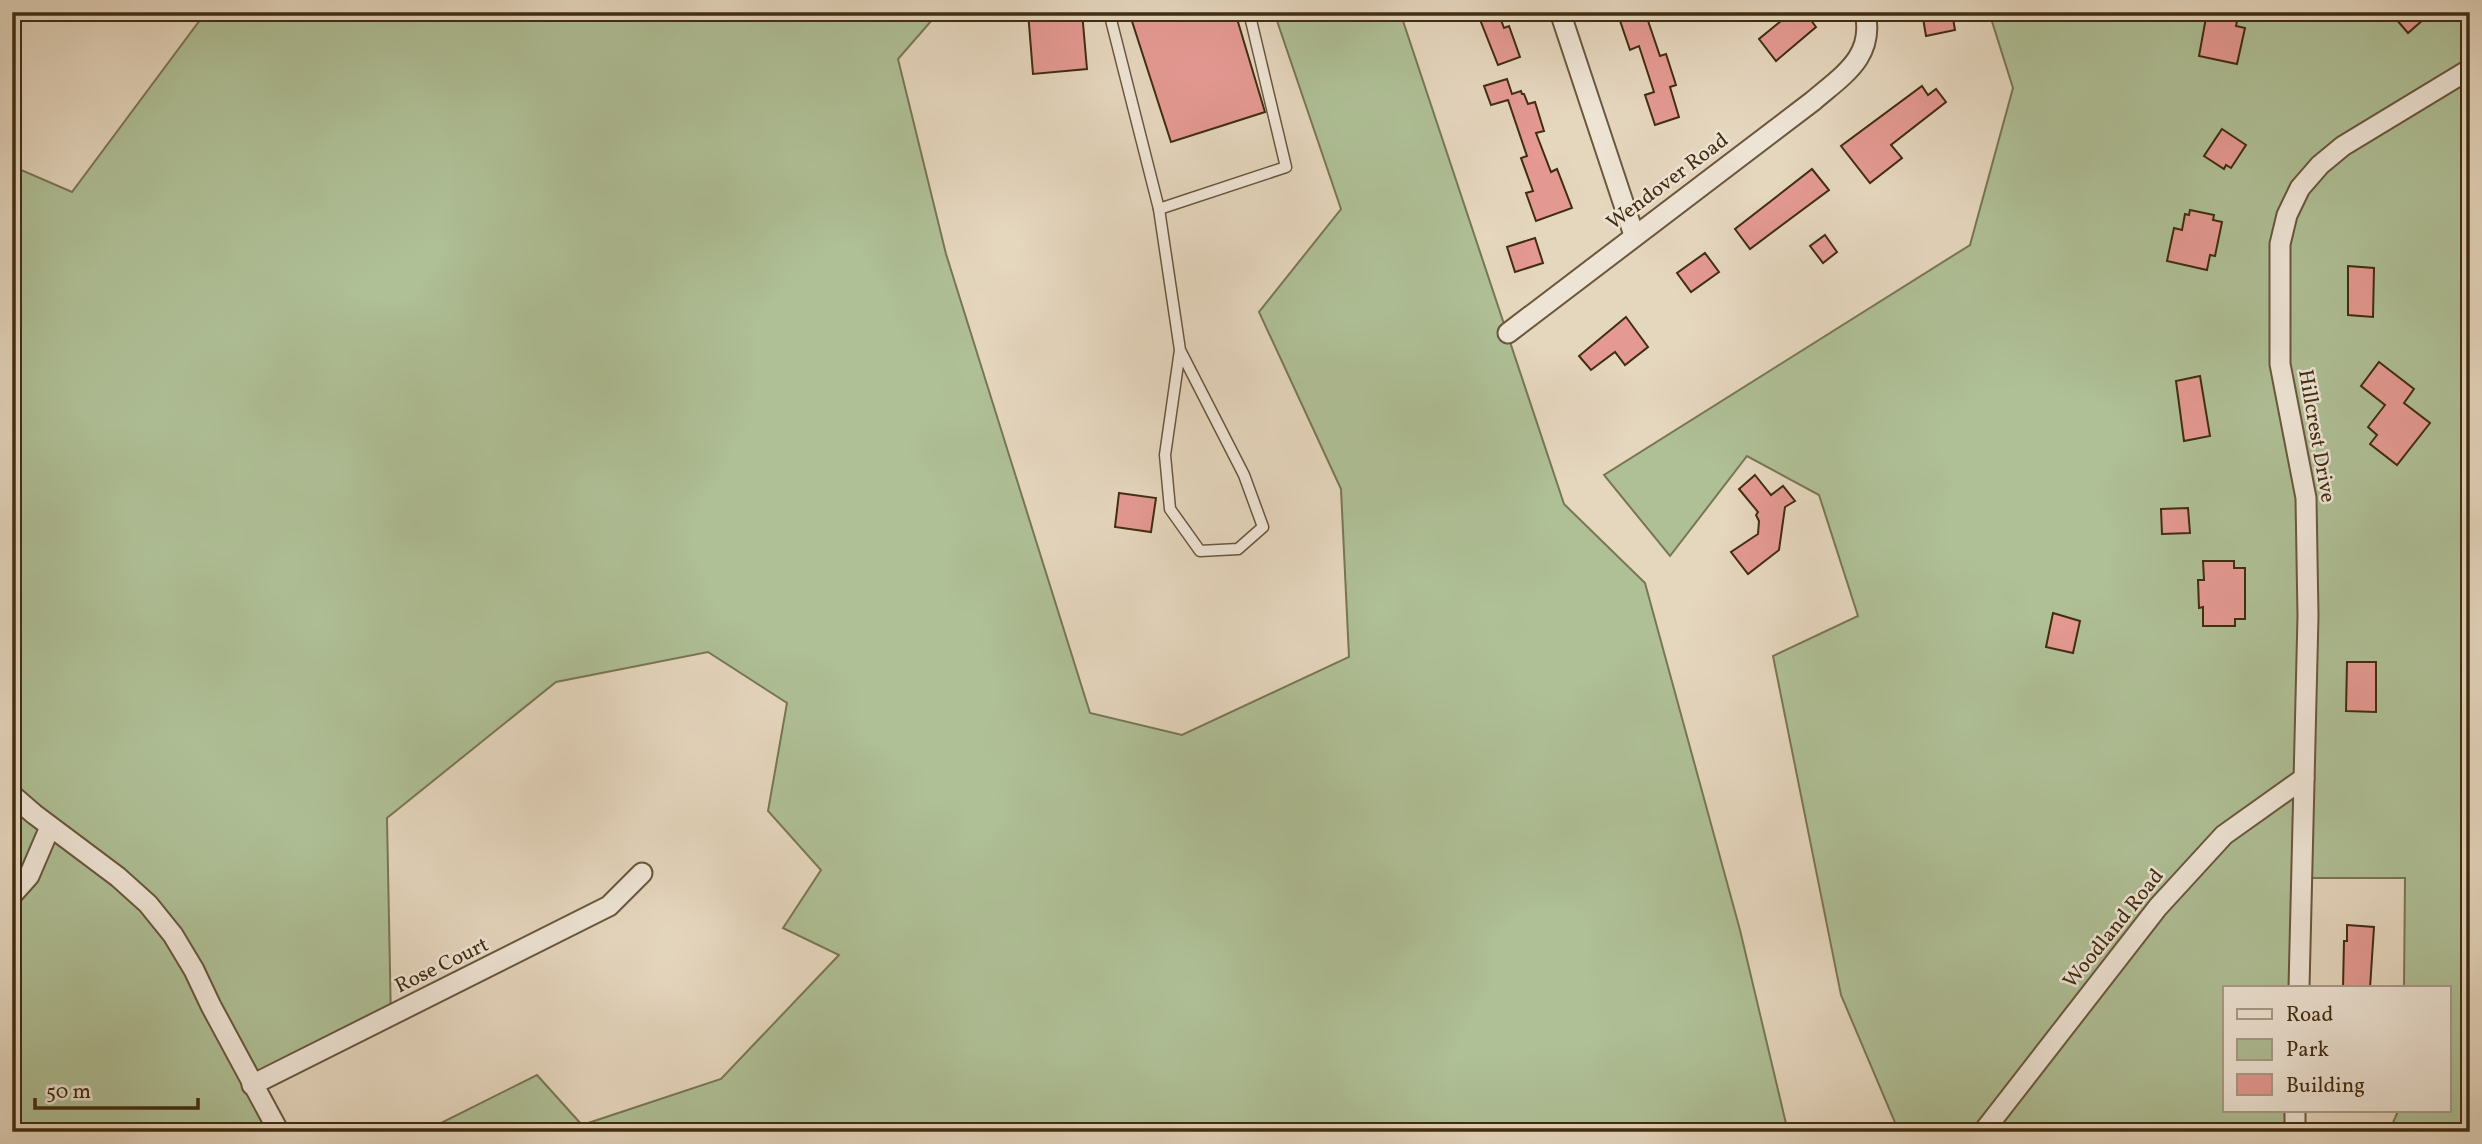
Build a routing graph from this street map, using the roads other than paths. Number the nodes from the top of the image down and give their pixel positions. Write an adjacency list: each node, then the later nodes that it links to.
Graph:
1 (1109, 12): 6 (lane)
2 (1249, 12): 6 (lane)
3 (1560, 12): 7 (street)
4 (1865, 12): 7 (street, Wendover Road)
5 (2470, 69): 10 (street, Hillcrest Drive)
6 (1159, 209): 9 (lane)
7 (1634, 235): 8 (street, Wendover Road)
8 (1508, 333)
9 (1180, 350): 9 (lane)
10 (2304, 778): 15 (street, Hillcrest Drive); 19 (street, Woodland Road)
11 (12, 795): 12 (street)
12 (50, 827): 14 (street); 16 (street)
13 (642, 873): 16 (street, Rose Court)
14 (12, 895)
15 (2298, 986)
16 (253, 1085): 18 (street)
17 (2295, 1112): 20 (street)
18 (279, 1132)
19 (1983, 1132)
20 (2295, 1132)

